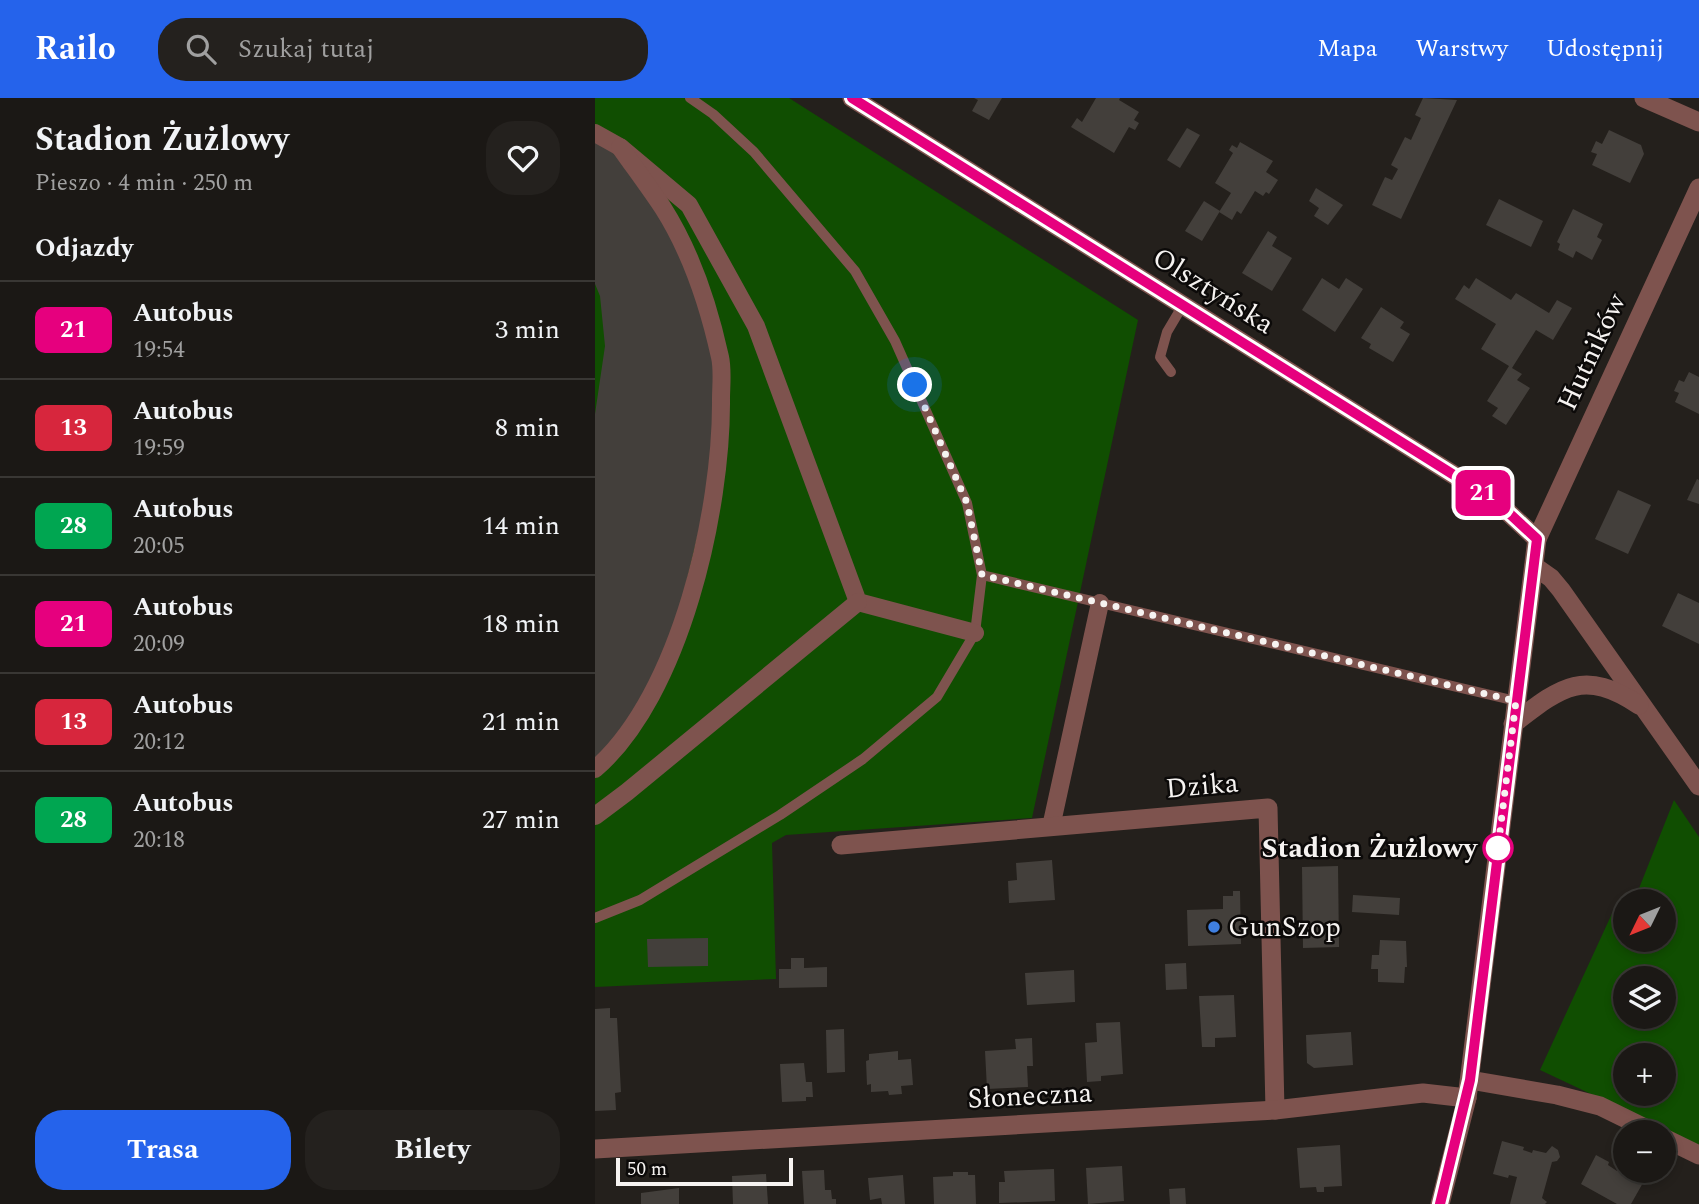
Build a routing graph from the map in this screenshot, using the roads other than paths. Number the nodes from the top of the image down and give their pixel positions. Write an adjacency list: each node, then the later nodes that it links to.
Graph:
1 (690, 98): 12 (lane)
2 (852, 98): 8 (street, Olsztyńska)
3 (1644, 98): 4 (street)
4 (1699, 122)
5 (595, 133): 6 (street)
6 (620, 147): 13 (street); 19 (street)
7 (1699, 188): 10 (street, Hutników)
8 (1184, 305): 9 (lane); 10 (street, Olsztyńska)
9 (1171, 372)
10 (1537, 539): 11 (street, Hutników)
11 (1534, 566): 16 (street, Hutników); 17 (street)
12 (982, 575): 14 (lane); 15 (lane)
13 (858, 601): 15 (street); 21 (street)
14 (1100, 603): 16 (lane); 22 (street)
15 (975, 633): 24 (lane)
16 (1516, 701): 18 (street, Hutników)
17 (1646, 710): 18 (street); 20 (street)
18 (1513, 724): 25 (street, Hutników)
19 (595, 769)
20 (1699, 786)
21 (595, 816)
22 (1051, 827): 23 (street, Dzika); 26 (street, Dzika)
23 (841, 845)
24 (595, 918)
25 (1469, 1089): 26 (street, Słoneczna); 27 (street, Słoneczna); 31 (street, Hutników)
26 (1275, 1110): 29 (street, Słoneczna)
27 (1628, 1120)
28 (1676, 1144): 30 (street)
29 (595, 1149)
30 (1699, 1155)
31 (1440, 1204)

